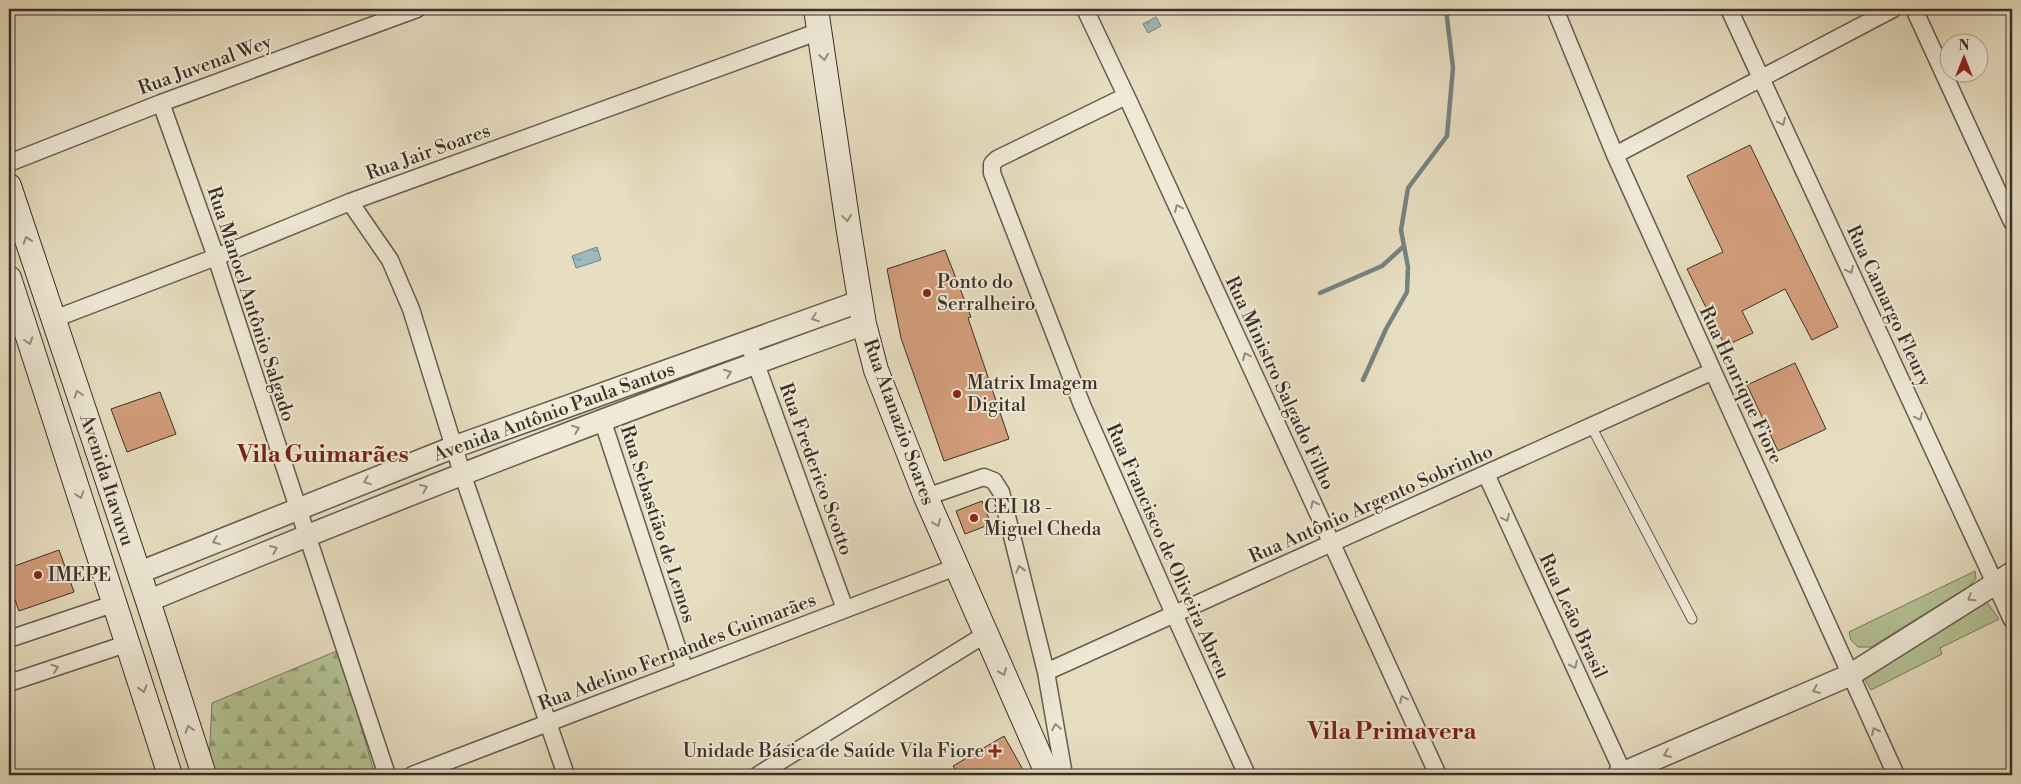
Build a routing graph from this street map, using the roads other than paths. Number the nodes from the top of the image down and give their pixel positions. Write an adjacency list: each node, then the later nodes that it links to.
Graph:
1 (416, 9): 10 (street, Rua Juvenal Wey)
2 (1085, 9): 9 (street, Rua Ministro Salgado Filho)
3 (1555, 9): 11 (street, Rua Henrique Fiore)
4 (1729, 9): 8 (street, Rua Camargo Fleury)
5 (1893, 9): 8 (street)
6 (1914, 9): 15 (street)
7 (818, 20): 14 (street, Rua Jair Soares); 18 (main road, Rua Atanazio Soares, one-way to 18)
8 (1762, 78): 11 (street); 34 (street, Rua Camargo Fleury, one-way to 34)
9 (1126, 96): 31 (street, Rua Ministro Salgado Filho, one-way to 9); 38 (street, Rua Francisco de Oliveira Abreu)
10 (161, 103): 12 (street, Rua Juvenal Wey); 16 (street, Rua Manoel Antônio Salgado)
11 (1615, 155): 22 (street, Rua Henrique Fiore)
12 (9, 163)
13 (9, 186): 19 (main road, Avenida Itavuvu, one-way to 13)
14 (350, 202): 16 (street, Rua Jair Soares); 25 (street)
15 (2012, 222)
16 (216, 257): 19 (street, Rua Jair Soares); 29 (street, Rua Manoel Antônio Salgado)
17 (9, 278): 36 (main road, Avenida Itavuvu, one-way to 36)
18 (863, 313): 20 (street, Avenida Antônio Paula Santos, one-way to 20); 21 (street, Avenida Antônio Paula Santos); 28 (main road, Rua Atanazio Soares)
19 (54, 320): 33 (main road, Avenida Itavuvu, one-way to 19)
20 (748, 342): 21 (street, Rua Frederico Scotto); 25 (street, Avenida Antônio Paula Santos)
21 (756, 363): 23 (street, Avenida Antônio Paula Santos, one-way to 21); 37 (street, Rua Frederico Scotto)
22 (1712, 372): 24 (street, Rua Antônio Argento Sobrinho); 46 (street, Rua Henrique Fiore)
23 (602, 419): 26 (street, Avenida Antônio Paula Santos, one-way to 23); 44 (street, Rua Sebastião de Lemos)
24 (1591, 426): 27 (street, Rua Antônio Argento Sobrinho); 39 (lane)
25 (454, 447): 26 (street); 29 (street, Avenida Antônio Paula Santos, one-way to 29)
26 (462, 473): 30 (street, Avenida Antônio Paula Santos, one-way to 26); 48 (street)
27 (1486, 474): 31 (street, Rua Antônio Argento Sobrinho); 50 (street, Rua Leão Brasil, one-way to 50)
28 (926, 497): 32 (main road, Rua Atanazio Soares, one-way to 32); 45 (street, one-way to 28)
29 (298, 508): 30 (street, Rua Manoel Antônio Salgado); 33 (street, Avenida Antônio Paula Santos, one-way to 33)
30 (306, 535): 35 (street, Avenida Antônio Paula Santos, one-way to 30); 53 (street, Rua Manoel Antônio Salgado)
31 (1332, 543): 38 (street, Rua Antônio Argento Sobrinho); 59 (street, Rua Ministro Salgado Filho, one-way to 31)
32 (956, 567): 37 (street, Rua Adelino Fernandes Guimarães); 41 (main road, Rua Atanazio Soares)
33 (138, 573): 35 (main road, Avenida Itavuvu)
34 (2004, 577): 40 (street, Rua Camargo Fleury); 46 (street, one-way to 46)
35 (148, 601): 52 (main road, Avenida Itavuvu, one-way to 35)
36 (116, 603): 42 (street); 43 (main road, Avenida Itavuvu)
37 (845, 609): 44 (street, Rua Adelino Fernandes Guimarães)
38 (1174, 614): 45 (street, Rua Antônio Argento Sobrinho); 58 (street, Rua Francisco de Oliveira Abreu)
39 (1692, 619)
40 (2012, 620)
41 (986, 634): 49 (main road, Rua Atanazio Soares, one-way to 49); 56 (street)
42 (9, 639)
43 (129, 643): 47 (street, one-way to 43); 51 (main road, Avenida Itavuvu, one-way to 51)
44 (685, 671): 48 (street, Rua Adelino Fernandes Guimarães)
45 (1046, 672): 49 (street, one-way to 45)
46 (1850, 675): 50 (street, one-way to 50); 60 (street, Rua Henrique Fiore, one-way to 46)
47 (9, 683)
48 (547, 724): 54 (street, Rua Adelino Fernandes Guimarães); 55 (street)
49 (1050, 760): 57 (street)
50 (1622, 774)
51 (170, 775)
52 (204, 775)
53 (387, 775)
54 (412, 775)
55 (566, 775)
56 (758, 775)
57 (1064, 775)
58 (1248, 775)
59 (1438, 775)
60 (1896, 775)

